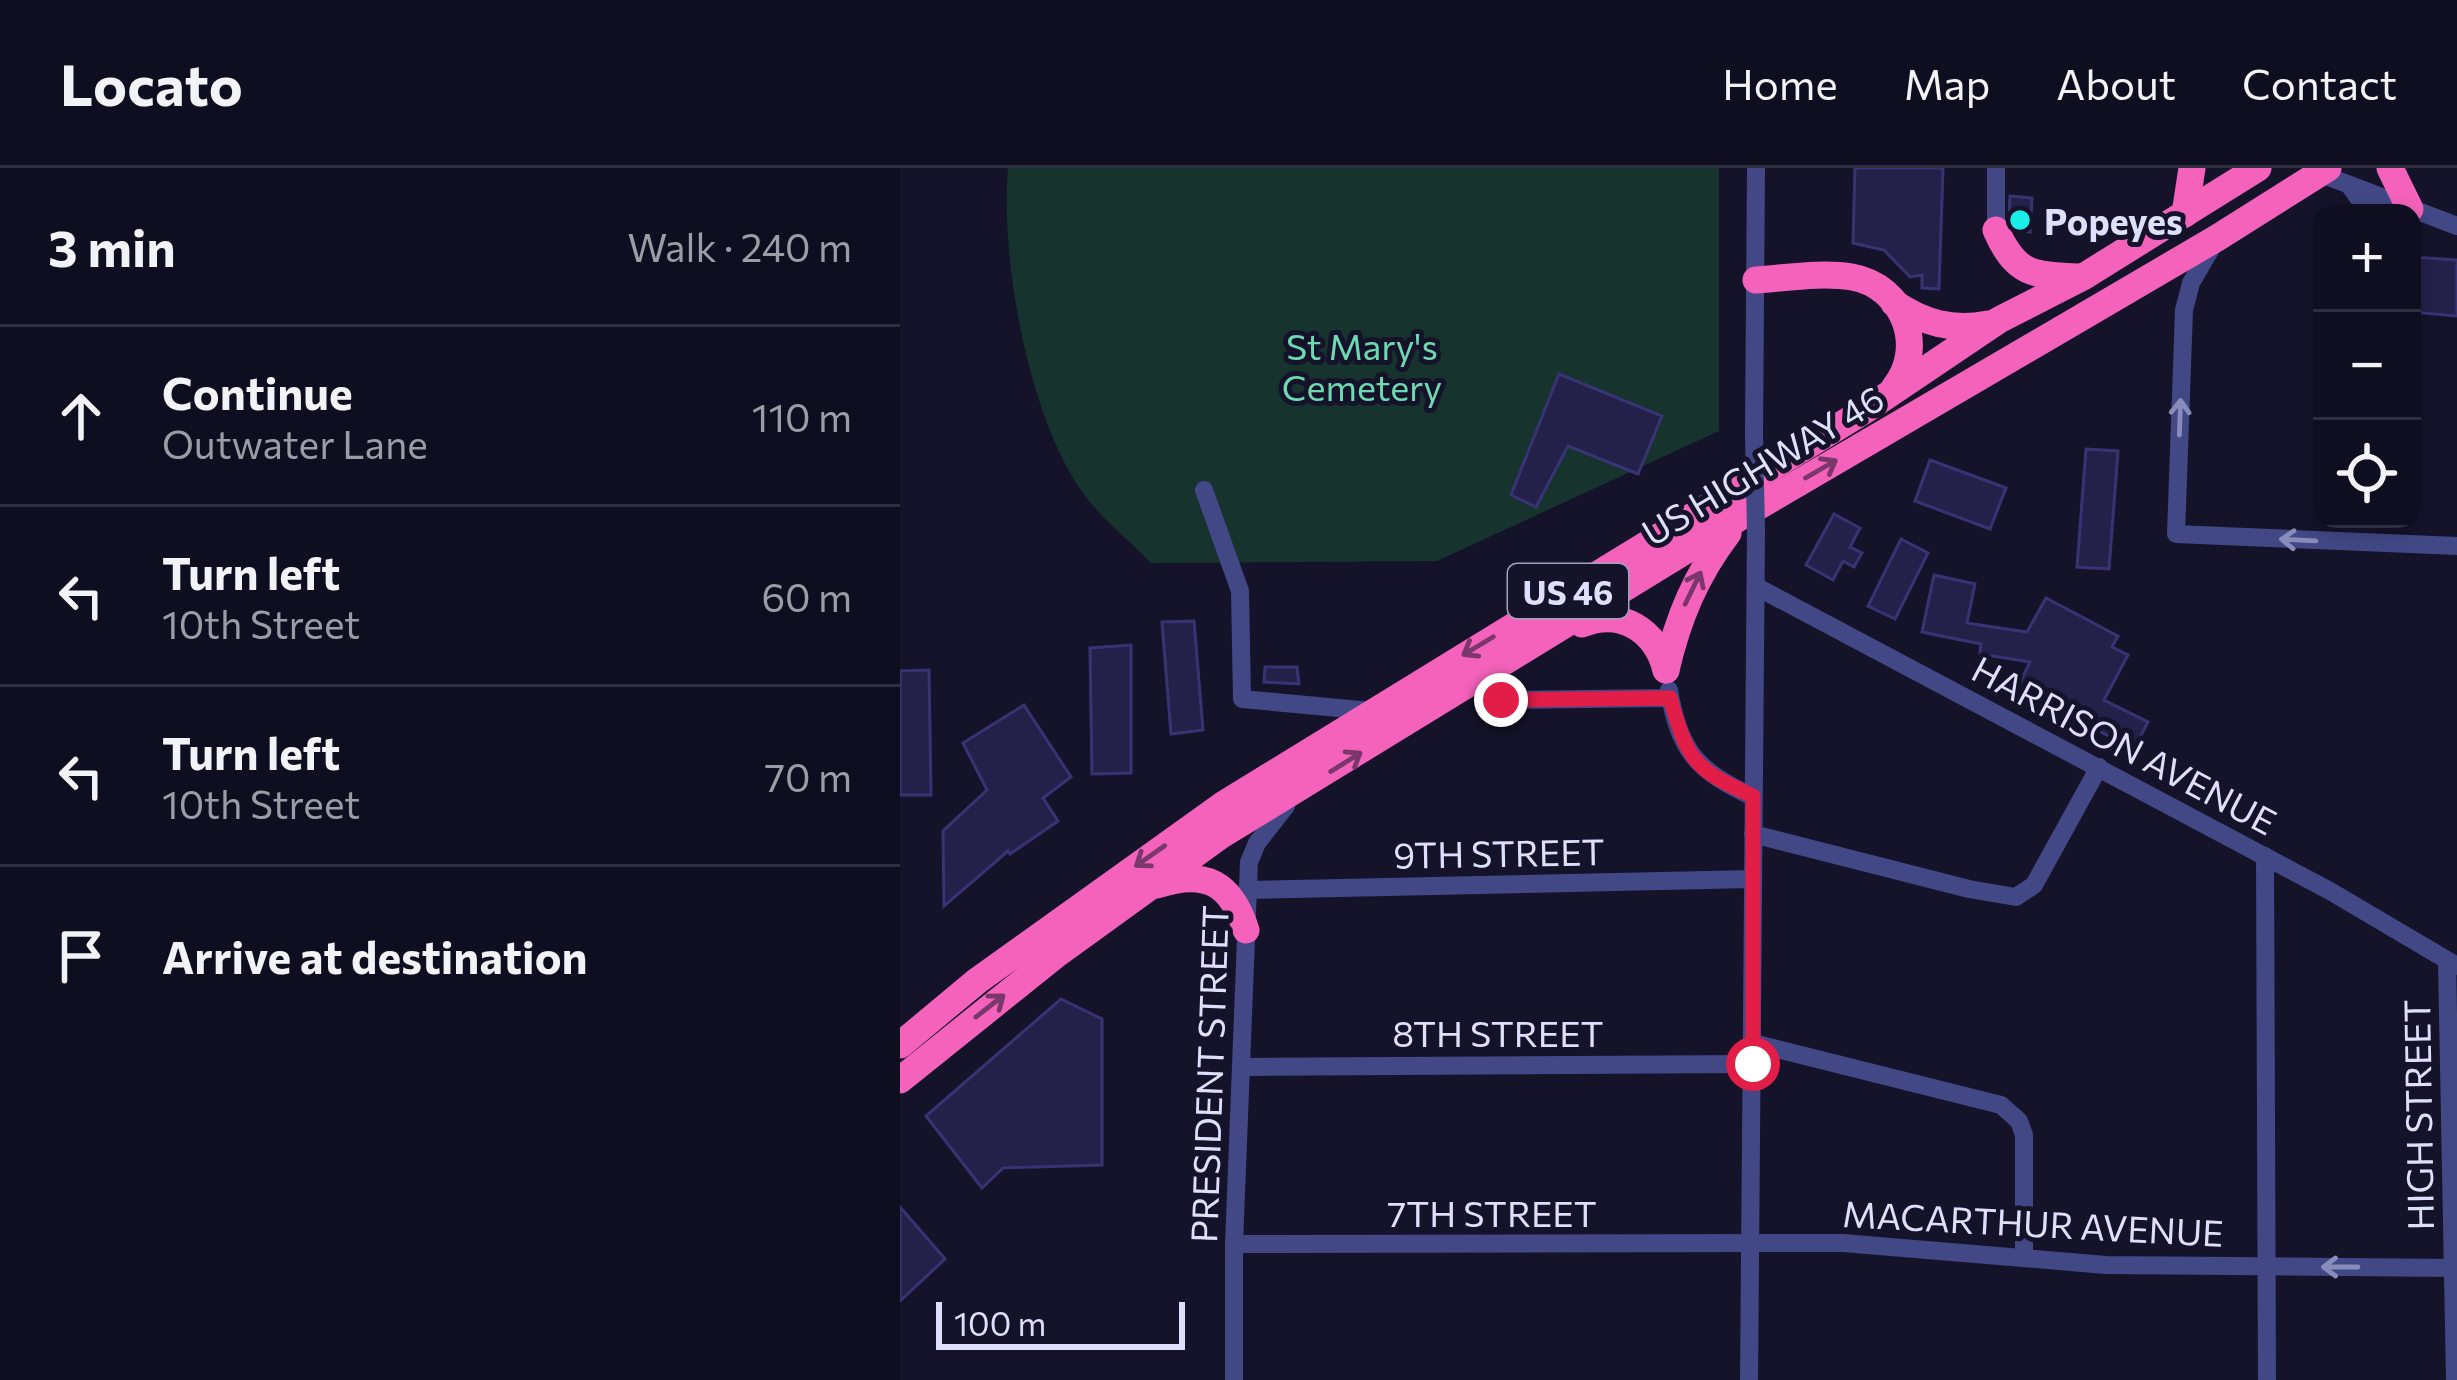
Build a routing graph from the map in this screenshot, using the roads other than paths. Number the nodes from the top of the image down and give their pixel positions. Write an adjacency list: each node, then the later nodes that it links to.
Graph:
1 (1756, 168): 17 (street)
2 (1996, 168): 14 (street)
3 (2192, 168): 12 (highway)
4 (2258, 168): 12 (highway, US HIGHWAY 46 / US 46)
5 (2390, 168): 10 (highway)
6 (2318, 170): 7 (street); 15 (highway, US HIGHWAY 46 / US 46)
7 (2350, 186): 8 (street); 9 (street)
8 (2362, 204)
9 (2397, 204)
10 (2408, 204)
11 (2421, 213): 13 (street)
12 (2185, 214): 16 (highway, US HIGHWAY 46 / US 46)
13 (2457, 226)
14 (1996, 230): 16 (highway)
15 (2217, 238): 22 (highway, US HIGHWAY 46 / US 46, one-way to 15); 24 (street, one-way to 15)
16 (2083, 278): 19 (highway, US HIGHWAY 46 / US 46)
17 (1756, 280): 18 (highway); 22 (street, bridge)
18 (1891, 300): 19 (highway); 20 (highway)
19 (1999, 320): 20 (highway, US HIGHWAY 46 / US 46)
20 (1867, 410): 30 (highway, US HIGHWAY 46 / US 46, one-way to 30)
21 (1204, 490): 30 (street)
22 (1749, 524): 26 (street); 27 (highway, US HIGHWAY 46 / US 46); 28 (highway, one-way to 22)
23 (2366, 528): 24 (street)
24 (2366, 543): 25 (street)
25 (2457, 546)
26 (1757, 587): 31 (street, HARRISON AVENUE); 33 (street)
27 (1545, 639): 28 (highway); 32 (highway, US HIGHWAY 46 / US 46, one-way to 27)
28 (1668, 684): 29 (street); 33 (street)
29 (1501, 700)
30 (1372, 711): 42 (highway, US HIGHWAY 46 / US 46, one-way to 42)
31 (2099, 767): 34 (street); 35 (street, HARRISON AVENUE)
32 (1301, 789): 37 (highway, US HIGHWAY 46 / US 46); 38 (street, PRESIDENT STREET)
33 (1753, 796): 34 (street)
34 (1753, 834): 36 (street)
35 (2265, 856): 40 (street, HARRISON AVENUE); 49 (street)
36 (1753, 879): 38 (street, 9TH STREET); 41 (street)
37 (1141, 890): 39 (highway); 45 (highway, US HIGHWAY 46 / US 46, one-way to 37)
38 (1247, 890): 39 (street, PRESIDENT STREET)
39 (1246, 930): 44 (street, PRESIDENT STREET)
40 (2452, 963): 50 (street, HIGH STREET)
41 (1753, 1042): 43 (street); 48 (street)
42 (900, 1045)
43 (1753, 1064): 44 (street, 8TH STREET); 47 (street)
44 (1243, 1067): 46 (street, PRESIDENT STREET)
45 (900, 1080)
46 (1234, 1244): 47 (street, 7TH STREET); 51 (street, PRESIDENT STREET)
47 (1750, 1246): 48 (street, MACARTHUR AVENUE); 52 (street)
48 (2024, 1258): 49 (street, MACARTHUR AVENUE)
49 (2266, 1266): 50 (street, MACARTHUR AVENUE, one-way to 49); 53 (street)
50 (2455, 1268): 54 (street, HIGH STREET)
51 (1234, 1380)
52 (1749, 1380)
53 (2266, 1380)
54 (2455, 1380)

